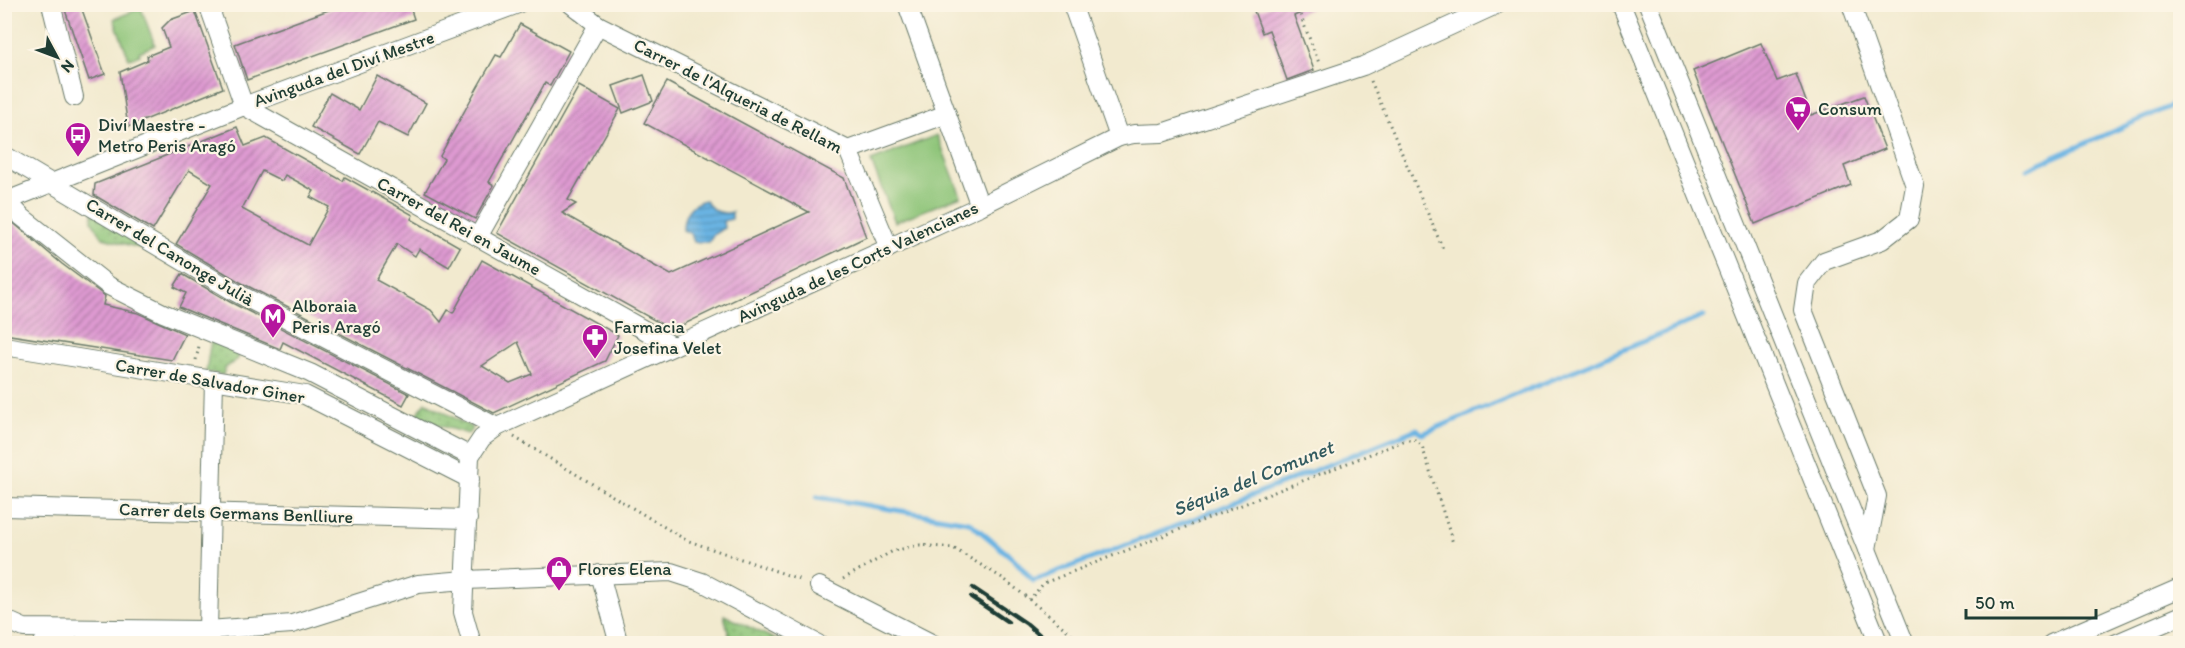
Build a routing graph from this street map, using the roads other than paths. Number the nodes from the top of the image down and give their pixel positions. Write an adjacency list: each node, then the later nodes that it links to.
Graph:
1 (51, 4): 12 (street)
2 (208, 4): 13 (street)
3 (518, 4): 13 (street, Avinguda del Diví Mestre)
4 (571, 4): 11 (street, Carrer de l'Alqueria de Rellam)
5 (907, 4): 14 (street)
6 (1072, 4): 15 (street)
7 (1498, 4): 15 (street, Avinguda de les Corts Valencianes)
8 (1621, 4): 46 (street)
9 (1648, 4): 32 (street)
10 (1851, 4): 32 (street)
11 (598, 25): 16 (street, Carrer de l'Alqueria de Rellam); 21 (street)
12 (74, 97)
13 (244, 106): 18 (street, Avinguda del Diví Mestre); 21 (street, Carrer del Rei en Jaume)
14 (947, 114): 16 (street); 20 (street)
15 (1119, 137): 20 (street, Avinguda de les Corts Valencianes)
16 (848, 150): 22 (street, Carrer de l'Alqueria de Rellam)
17 (4, 154): 18 (street, Carrer del Canonge Julià)
18 (53, 182): 19 (street, Avinguda del Diví Mestre); 26 (street, Carrer del Canonge Julià)
19 (5, 200): 27 (street)
20 (980, 206): 22 (street, Avinguda de les Corts Valencianes)
21 (478, 237): 24 (street, Carrer del Rei en Jaume)
22 (889, 248): 24 (street, Avinguda de les Corts Valencianes)
23 (4, 346): 25 (street, Carrer de Salvador Giner)
24 (673, 346): 26 (street, Avinguda de les Corts Valencianes)
25 (214, 380): 28 (street, Carrer de Salvador Giner); 30 (street)
26 (497, 427): 27 (street, Avinguda de les Corts Valencianes)
27 (470, 456): 28 (street)
28 (470, 479): 31 (street)
29 (4, 507): 30 (street, Carrer dels Germans Benlliure)
30 (211, 512): 31 (street, Carrer dels Germans Benlliure); 40 (street)
31 (468, 519): 34 (street)
32 (1867, 549): 47 (street)
33 (600, 574): 34 (street); 41 (street); 44 (street)
34 (465, 580): 40 (street); 43 (street)
35 (819, 585): 45 (street)
36 (2181, 588): 48 (street)
37 (2181, 616): 49 (street)
38 (4, 619): 39 (street)
39 (78, 636): 40 (street); 42 (street)
40 (210, 637)
41 (618, 641)
42 (42, 644)
43 (472, 644)
44 (818, 644)
45 (933, 644)
46 (1879, 644)
47 (1905, 644)
48 (2051, 644)
49 (2115, 644)

